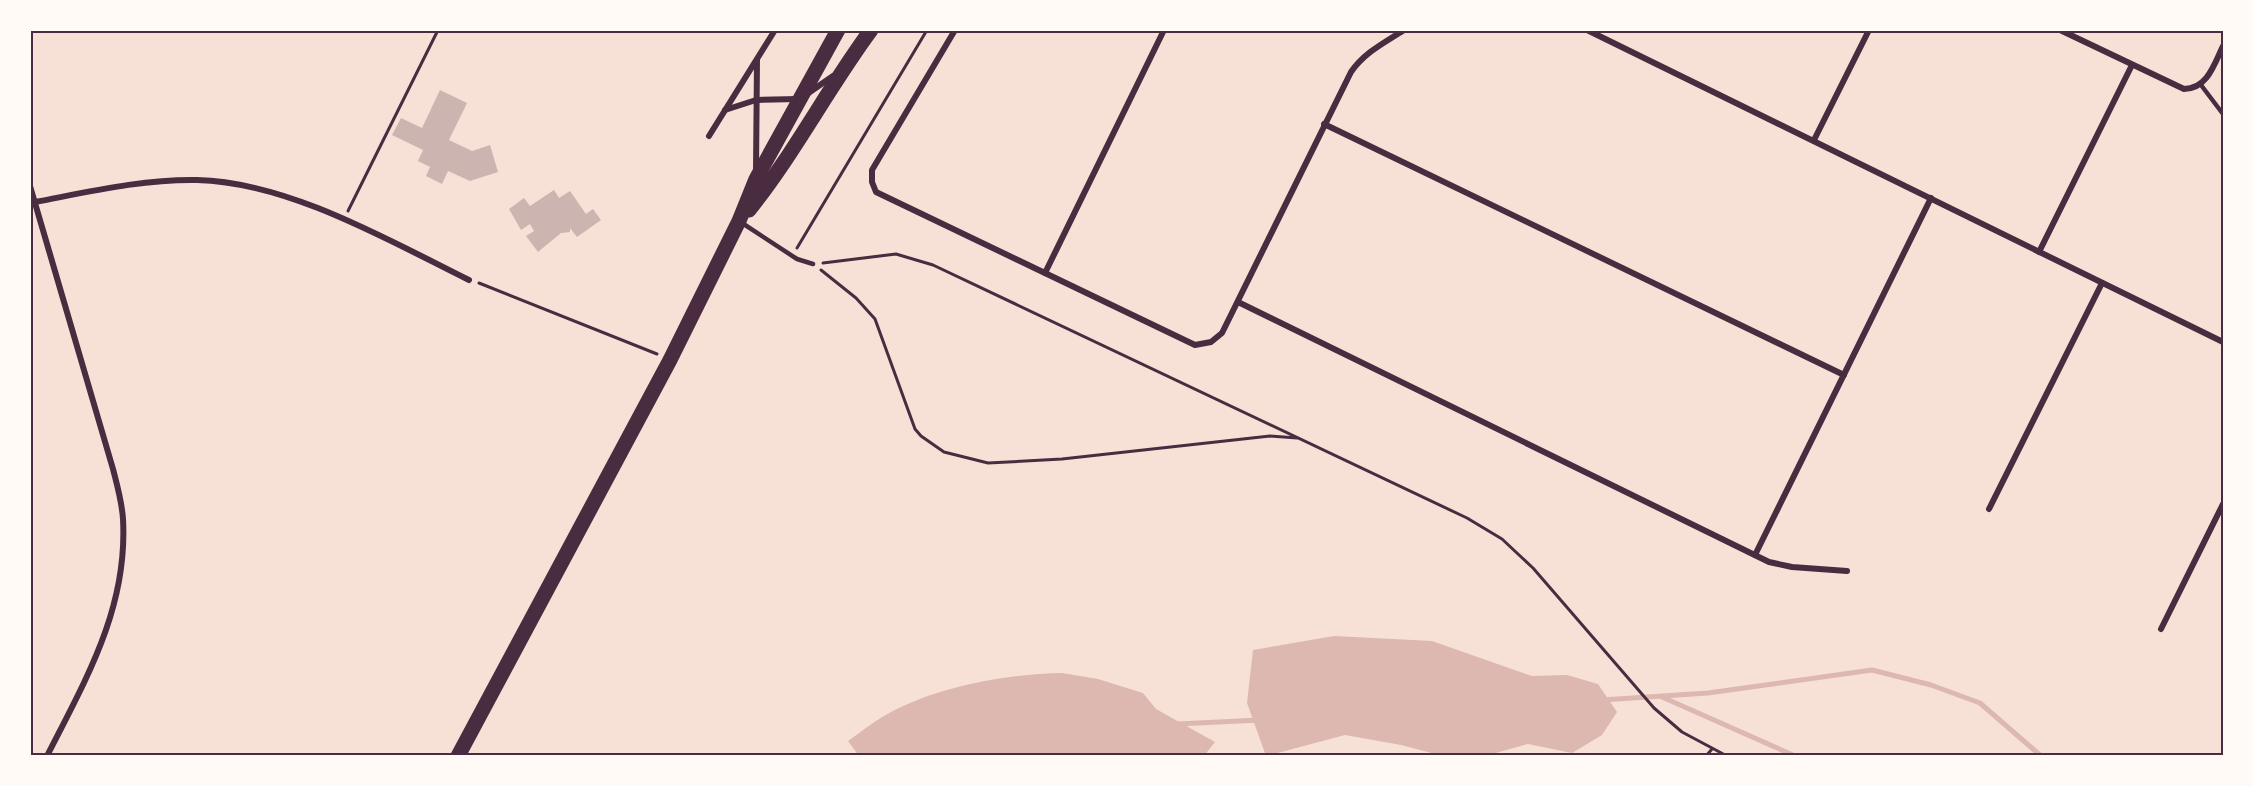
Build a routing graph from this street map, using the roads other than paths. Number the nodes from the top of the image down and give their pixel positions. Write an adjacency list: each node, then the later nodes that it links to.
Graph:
1 (775, 30): 11 (street)
2 (838, 30): 15 (main road)
3 (871, 30): 13 (main road)
4 (955, 30): 29 (street)
5 (1164, 30): 29 (street)
6 (1404, 30): 19 (street)
7 (1587, 30): 21 (street)
8 (1869, 30): 21 (street)
9 (2060, 30): 12 (street)
10 (2223, 46): 14 (street)
11 (757, 59): 16 (street); 17 (street)
12 (2132, 65): 14 (street); 27 (street)
13 (841, 71): 15 (street); 26 (main road)
14 (2201, 86): 18 (lane)
15 (801, 99): 16 (street); 22 (main road)
16 (756, 100): 17 (street); 22 (street)
17 (725, 110): 20 (street)
18 (2223, 114)
19 (1324, 124): 32 (street); 34 (street)
20 (709, 136)
21 (1814, 140): 24 (street)
22 (756, 179): 26 (main road)
23 (30, 186): 25 (street)
24 (1931, 198): 27 (street); 34 (street)
25 (35, 202): 30 (street); 40 (street)
26 (739, 221): 28 (lane); 41 (main road)
27 (2039, 252): 31 (street)
28 (813, 264)
29 (1045, 273): 32 (street)
30 (469, 280)
31 (2102, 283): 33 (street); 36 (street)
32 (1238, 302): 37 (street)
33 (2223, 342)
34 (1844, 375): 37 (street)
35 (2223, 504): 39 (street)
36 (1989, 509)
37 (1755, 555): 38 (street)
38 (1847, 571)
39 (2162, 629)
40 (47, 756)
41 (458, 756)

